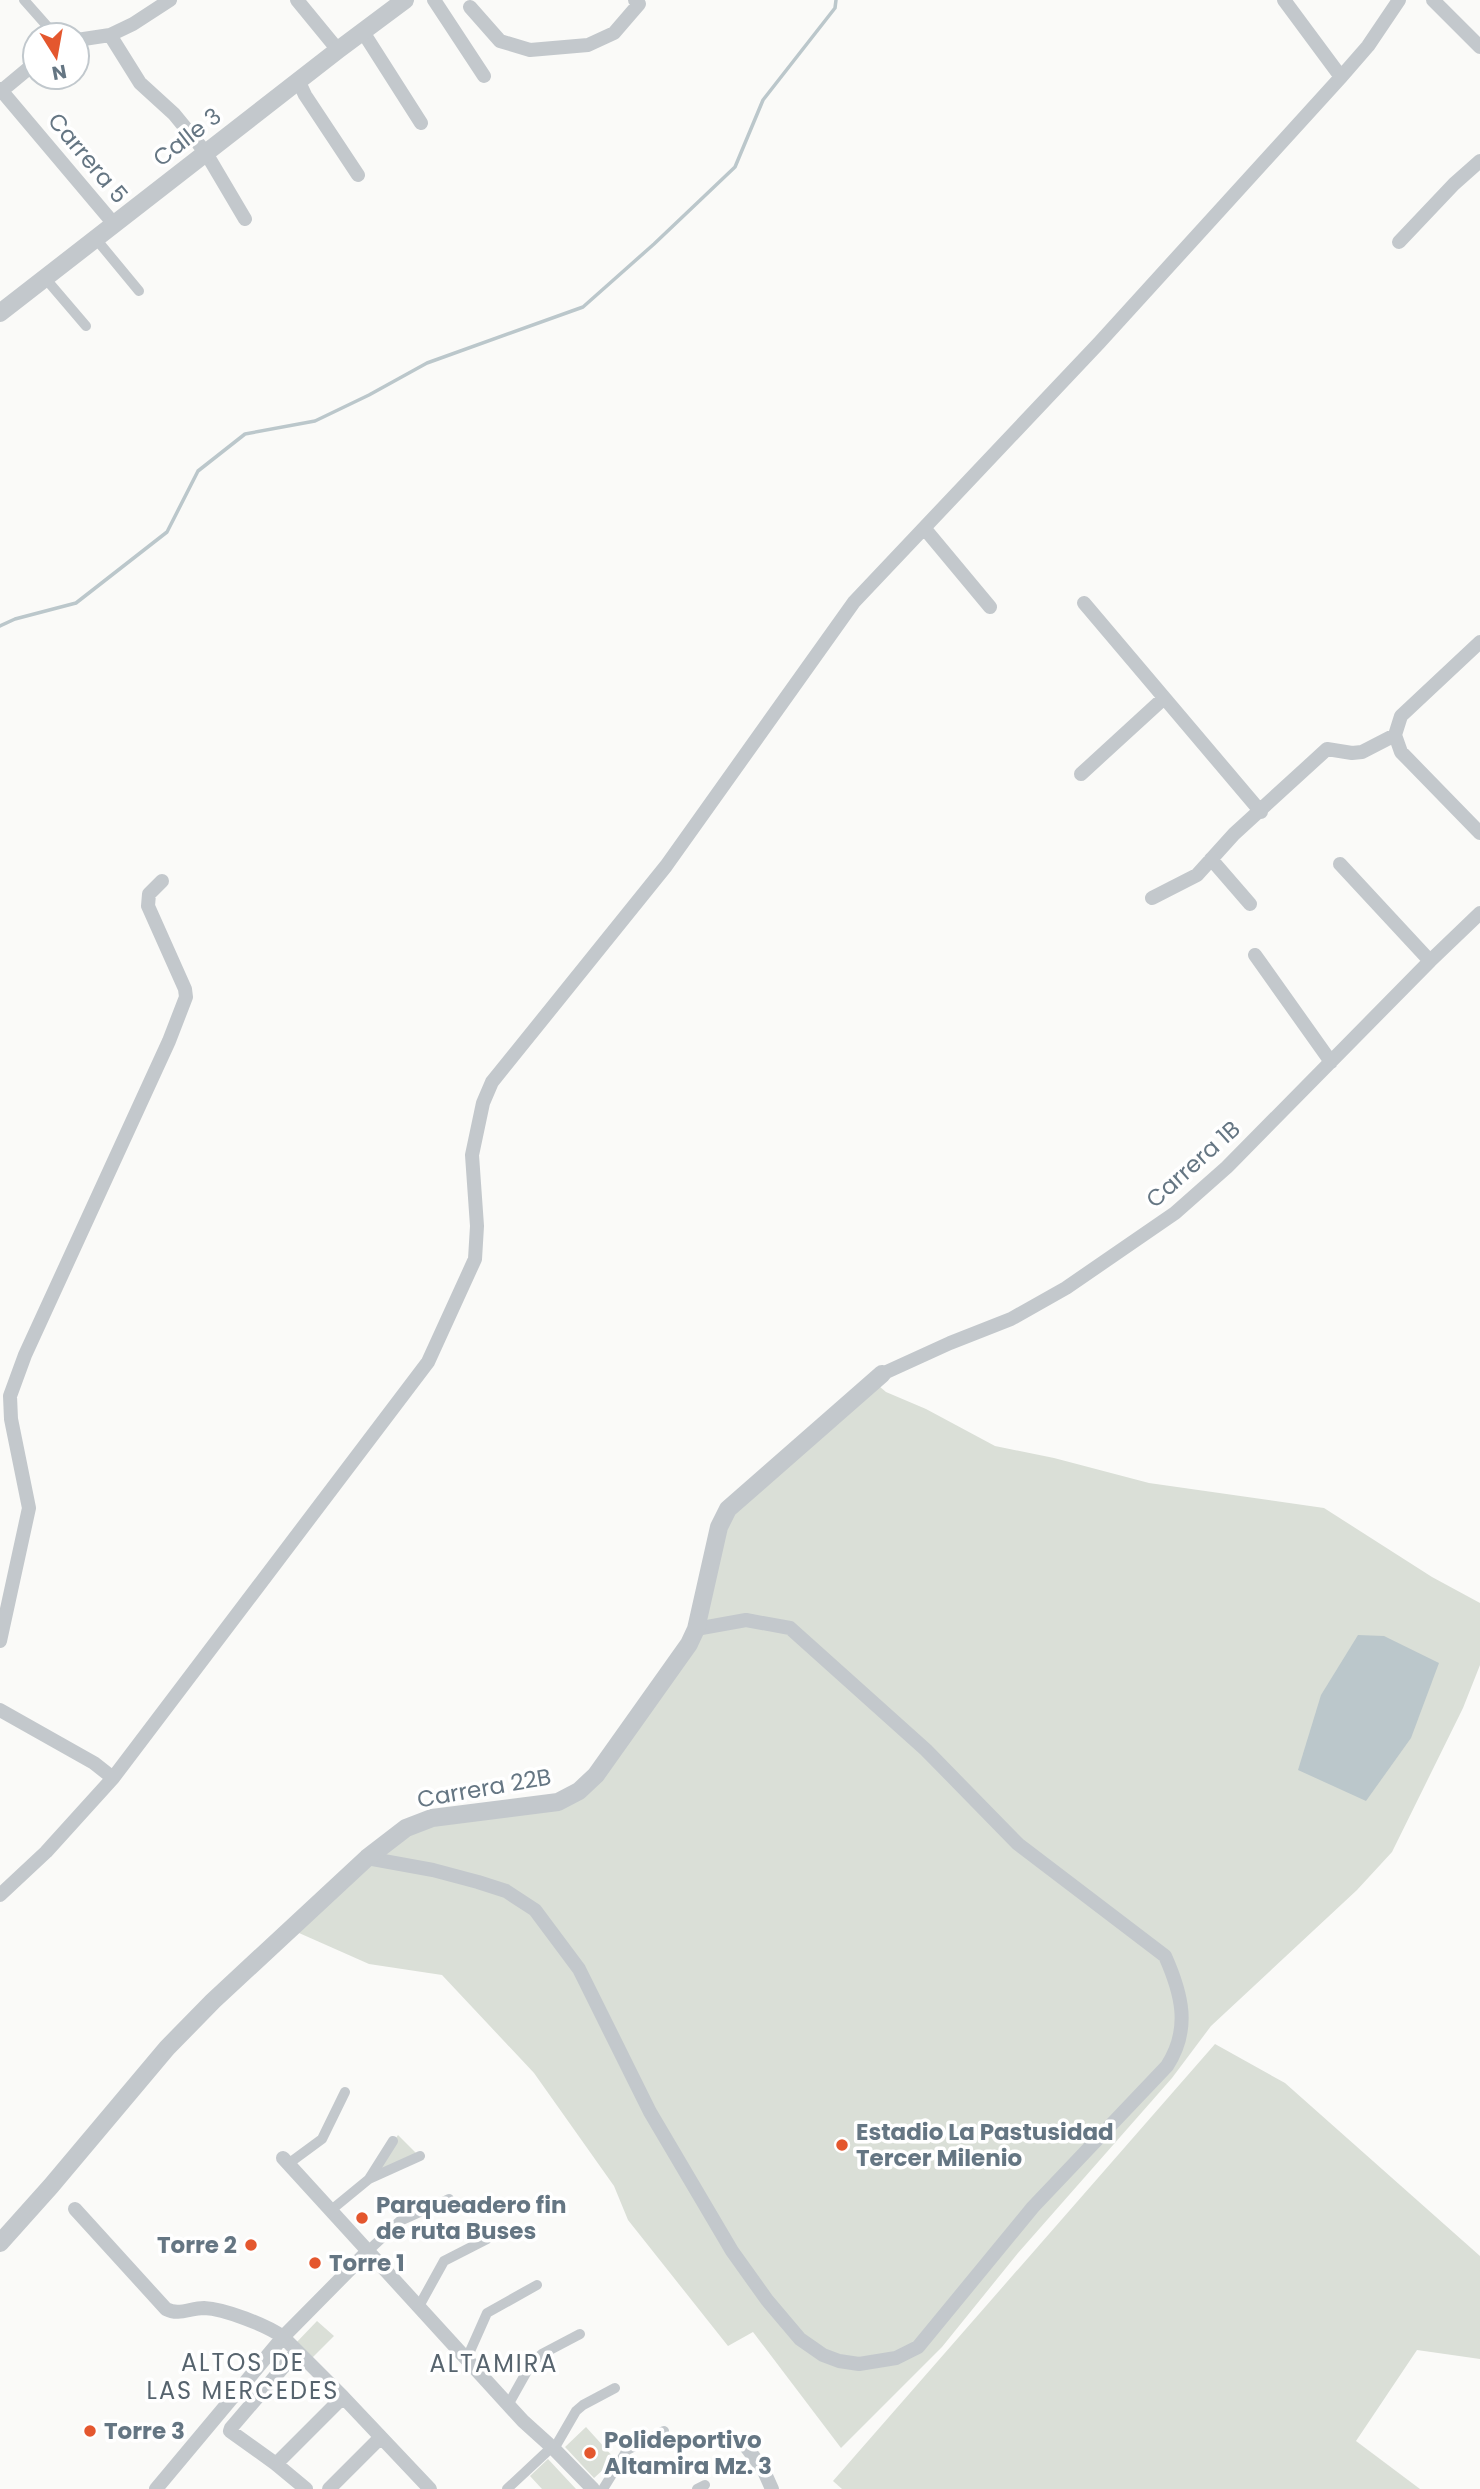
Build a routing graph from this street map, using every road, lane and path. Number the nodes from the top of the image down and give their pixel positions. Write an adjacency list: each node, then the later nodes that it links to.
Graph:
1 (24, 0): 11 (street)
2 (170, 0): 13 (street)
3 (296, 0): 16 (street)
4 (405, 0): 12 (street, Calle 3)
5 (433, 0): 18 (street)
6 (1284, 0): 19 (street)
7 (1399, 0): 19 (street)
8 (1433, 0): 15 (street)
9 (637, 2): 10 (street)
10 (470, 7)
11 (43, 21)
12 (363, 32): 16 (street, Calle 3); 22 (street)
13 (110, 35): 14 (street); 23 (street)
14 (91, 38)
15 (1480, 47)
16 (338, 50): 20 (street, Calle 3)
17 (21, 74): 21 (street)
18 (484, 76)
19 (1340, 77): 34 (street)
20 (298, 80): 23 (street, Calle 3); 25 (street)
21 (1, 90): 27 (street, Carrera 5)
22 (422, 122)
23 (206, 153): 26 (street); 27 (street, Calle 3)
24 (1480, 161): 29 (street)
25 (358, 175)
26 (245, 219)
27 (114, 224): 28 (street, Calle 3)
28 (96, 239): 30 (street, Calle 3); 31 (street)
29 (1399, 242)
30 (45, 278): 32 (street, Calle 3); 33 (street)
31 (139, 291)
32 (0, 313)
33 (86, 326)
34 (925, 529): 36 (street); 56 (street)
35 (1084, 603): 38 (street)
36 (990, 607)
37 (1480, 642): 39 (street)
38 (1164, 698): 40 (street); 41 (street)
39 (1395, 735): 41 (street); 42 (street)
40 (1081, 774)
41 (1261, 813): 43 (street)
42 (1480, 833)
43 (1211, 859): 46 (street); 47 (street)
44 (1340, 864): 50 (street)
45 (162, 881): 54 (street)
46 (1152, 898)
47 (1250, 904)
48 (1480, 913): 50 (street, Carrera 1B)
49 (1255, 955): 51 (street)
50 (1430, 961): 51 (street, Carrera 1B)
51 (1331, 1062): 52 (street, Carrera 1B)
52 (882, 1374): 53 (street, Carrera 22B)
53 (696, 1629): 57 (street, Carrera 22B); 57 (street)
54 (0, 1641)
55 (0, 1710): 56 (street)
56 (113, 1778): 58 (street)
57 (367, 1858): 68 (street, Carrera 22B)
58 (0, 1895)
59 (345, 2092): 62 (street)
60 (393, 2141): 63 (street)
61 (419, 2156): 63 (street)
62 (285, 2161): 66 (street)
63 (369, 2179): 66 (street)
64 (449, 2199): 69 (street)
65 (75, 2209): 73 (street)
66 (330, 2211): 69 (street)
67 (487, 2239): 71 (street)
68 (0, 2243)
69 (369, 2250): 71 (street); 73 (street)
70 (537, 2286): 75 (street)
71 (418, 2308): 75 (street)
72 (580, 2334): 78 (street)
73 (283, 2337): 74 (street); 85 (street)
74 (297, 2351): 77 (street); 83 (street)
75 (467, 2358): 78 (street)
76 (615, 2388): 82 (street)
77 (344, 2398): 80 (street); 83 (street)
78 (508, 2405): 82 (street)
79 (664, 2431): 90 (street)
80 (380, 2438): 84 (street); 87 (street)
81 (741, 2440): 91 (street)
82 (553, 2448): 88 (street); 89 (street)
83 (276, 2464): 86 (street)
84 (420, 2486)
85 (156, 2489)
86 (306, 2489)
87 (329, 2489)
88 (507, 2489)
89 (593, 2489)
90 (603, 2489)
91 (772, 2489)

